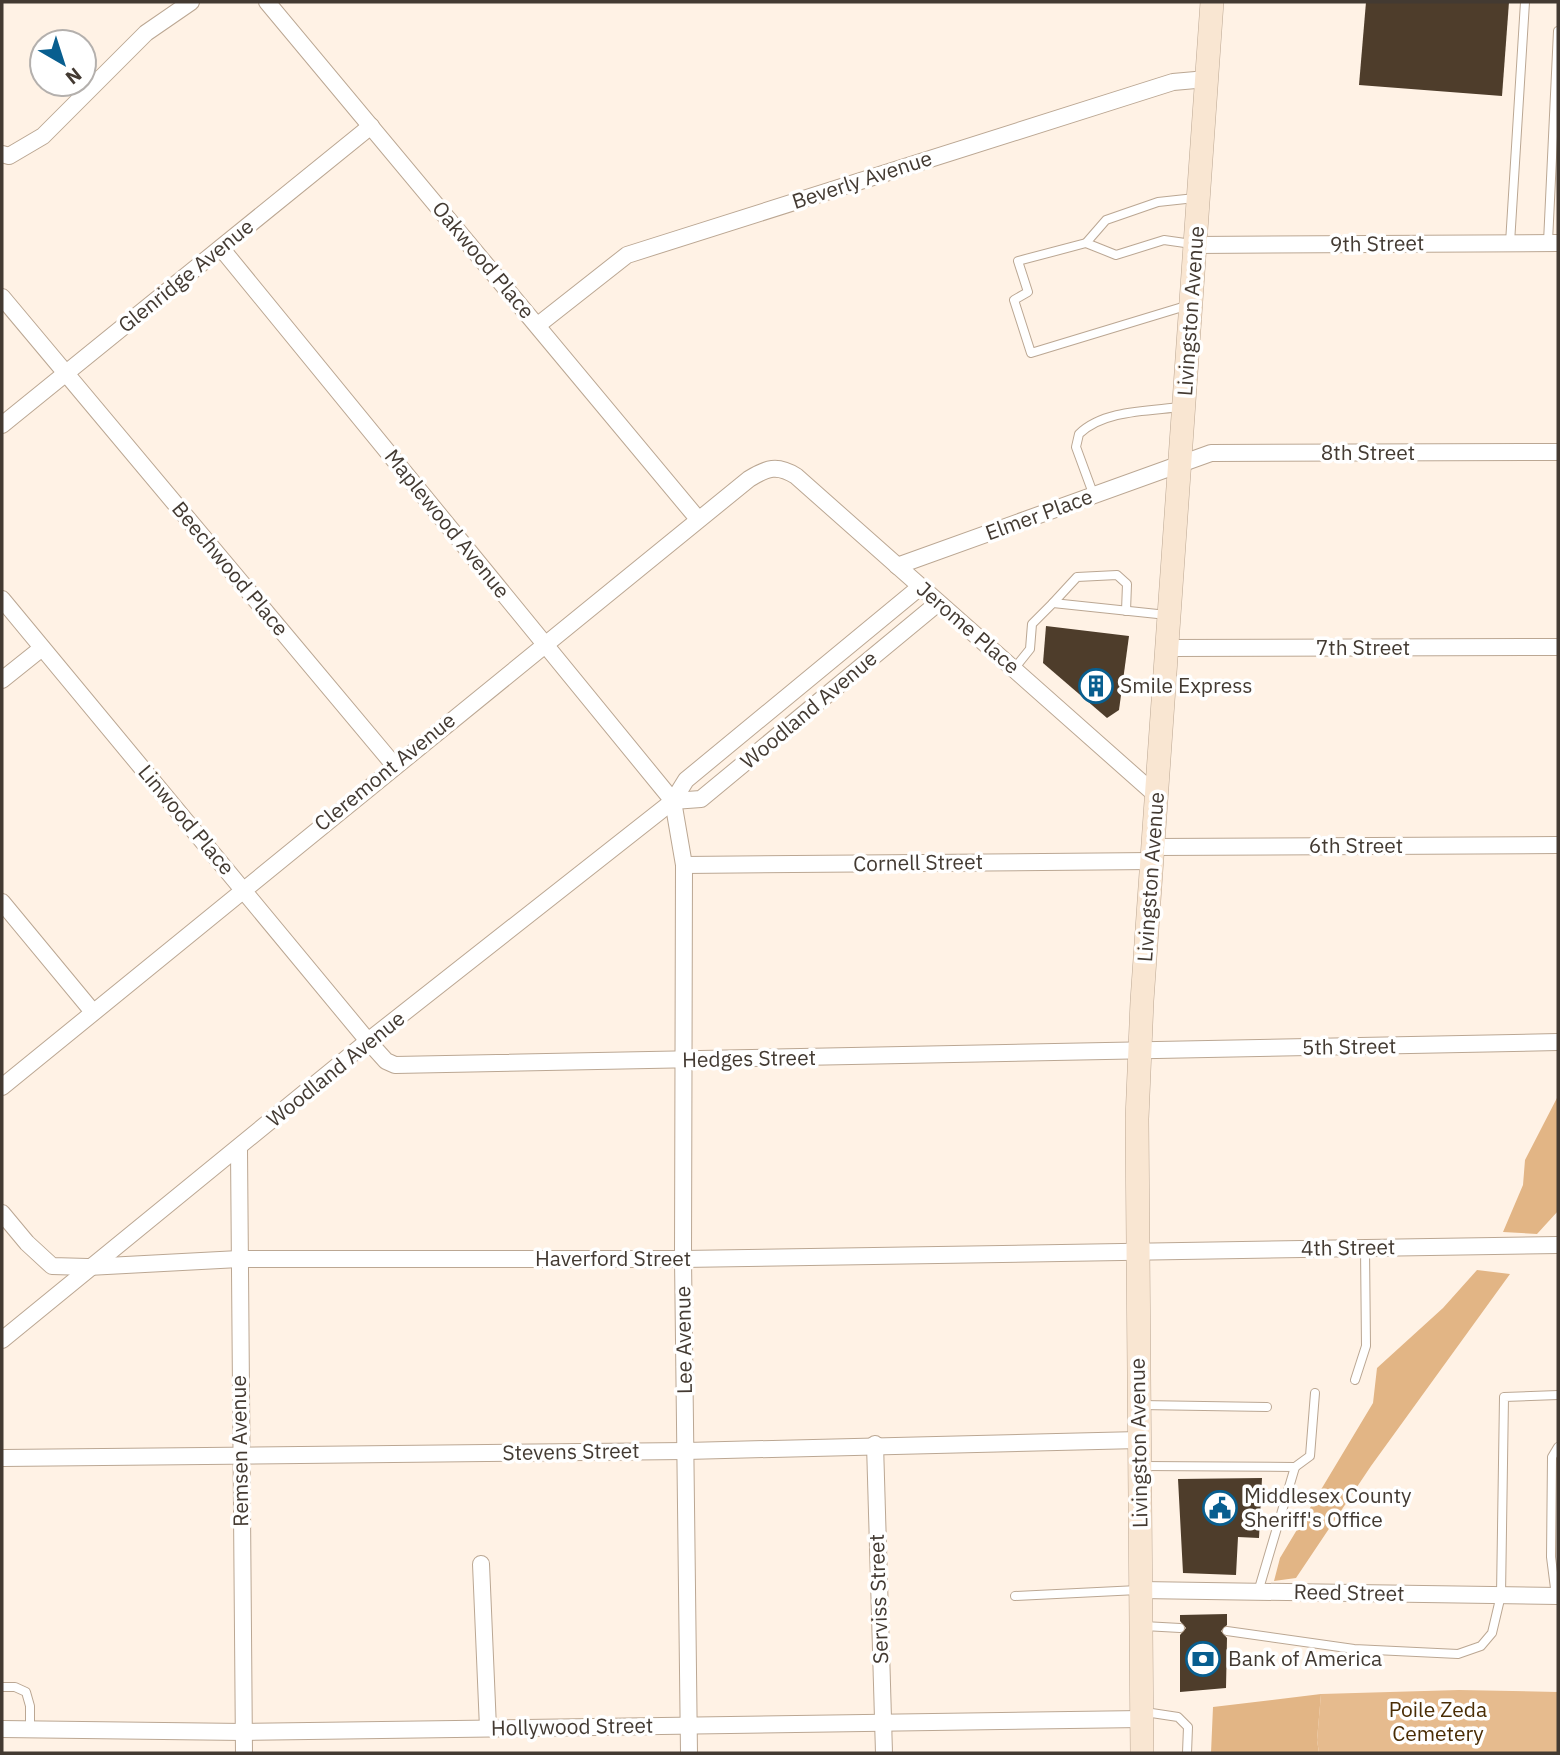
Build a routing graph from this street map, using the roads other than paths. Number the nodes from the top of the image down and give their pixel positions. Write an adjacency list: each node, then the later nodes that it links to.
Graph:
1 (191, 2): 8 (street)
2 (267, 2): 7 (street, Oakwood Place)
3 (1212, 2): 6 (main road, Livingston Avenue)
4 (1525, 2): 12 (lane)
5 (1558, 31): 10 (lane)
6 (1207, 79): 9 (main road, Livingston Avenue); 17 (street, Beverly Avenue)
7 (371, 126): 14 (street, Glenridge Avenue); 17 (street, Oakwood Place)
8 (4, 159)
9 (1199, 197): 11 (lane); 13 (main road, Livingston Avenue)
10 (1553, 242): 12 (street, 9th Street)
11 (1086, 243): 13 (lane); 16 (lane)
12 (1510, 243): 13 (street, 9th Street)
13 (1195, 245): 16 (main road, Livingston Avenue)
14 (221, 248): 18 (street, Glenridge Avenue); 33 (street, Maplewood Avenue)
15 (2, 297): 18 (street, Beechwood Place)
16 (1191, 304): 19 (main road, Livingston Avenue)
17 (538, 325): 25 (street, Oakwood Place)
18 (66, 373): 20 (street, Glenridge Avenue); 39 (street, Beechwood Place)
19 (1184, 407): 22 (main road, Livingston Avenue); 24 (lane)
20 (2, 425)
21 (1558, 452): 22 (street, 8th Street)
22 (1180, 465): 24 (street, Elmer Place); 32 (main road, Livingston Avenue)
23 (775, 467): 25 (street, Cleremont Avenue); 26 (street, Jerome Place)
24 (1094, 496): 26 (street, Elmer Place)
25 (698, 519): 33 (street, Cleremont Avenue)
26 (897, 566): 27 (street, Jerome Place)
27 (920, 587): 29 (street, Jerome Place); 41 (street, Woodland Avenue)
28 (2, 599): 35 (street, Linwood Place)
29 (939, 603): 37 (street, Jerome Place); 41 (street, Woodland Avenue)
30 (1053, 603): 31 (lane); 31 (lane); 37 (lane)
31 (1126, 611): 32 (lane)
32 (1170, 615): 36 (main road, Livingston Avenue)
33 (544, 642): 39 (street, Cleremont Avenue); 41 (street, Maplewood Avenue)
34 (1558, 647): 36 (street, 7th Street)
35 (42, 648): 38 (street); 45 (street, Linwood Place)
36 (1167, 648): 40 (main road, Livingston Avenue)
37 (1014, 668): 40 (street, Jerome Place)
38 (2, 680)
39 (394, 765): 45 (street, Cleremont Avenue)
40 (1157, 796): 43 (main road, Livingston Avenue)
41 (673, 801): 44 (street, Lee Avenue); 48 (street, Woodland Avenue)
42 (1558, 845): 43 (street, 6th Street)
43 (1153, 854): 44 (street, Cornell Street); 50 (main road, Livingston Avenue)
44 (684, 865): 51 (street, Lee Avenue)
45 (243, 888): 47 (street, Cleremont Avenue); 48 (street, Linwood Place)
46 (2, 902): 47 (street)
47 (93, 1012): 52 (street, Cleremont Avenue)
48 (368, 1041): 51 (street, Hedges Street); 53 (street, Woodland Avenue)
49 (1558, 1042): 50 (street, 5th Street)
50 (1140, 1051): 51 (street, Hedges Street); 57 (main road, Livingston Avenue)
51 (682, 1061): 59 (street, Lee Avenue)
52 (2, 1087)
53 (239, 1150): 58 (street, Remsen Avenue); 60 (street, Woodland Avenue)
54 (2, 1213): 60 (street, Haverford Street)
55 (1558, 1245): 56 (street, 4th Street)
56 (1365, 1247): 57 (street, 4th Street); 62 (lane)
57 (1138, 1251): 59 (street, Haverford Street); 65 (main road, Livingston Avenue)
58 (239, 1259): 59 (street, Haverford Street); 60 (street, Haverford Street); 71 (street, Remsen Avenue)
59 (683, 1259): 70 (street, Lee Avenue)
60 (88, 1267): 61 (street, Woodland Avenue)
61 (2, 1340)
62 (1354, 1380)
63 (1315, 1393): 74 (lane)
64 (1558, 1395): 78 (lane)
65 (1139, 1405): 66 (lane); 67 (main road, Livingston Avenue)
66 (1268, 1407)
67 (1139, 1440): 68 (street, Stevens Street); 73 (main road, Livingston Avenue)
68 (875, 1444): 70 (street, Stevens Street); 86 (street, Serviss Street)
69 (1558, 1447): 79 (lane)
70 (686, 1451): 71 (street, Stevens Street); 87 (street, Lee Avenue)
71 (240, 1455): 72 (street, Stevens Street); 91 (street, Remsen Avenue)
72 (2, 1458)
73 (1140, 1466): 74 (lane); 76 (main road, Livingston Avenue)
74 (1294, 1467): 77 (lane)
75 (481, 1564): 88 (street)
76 (1141, 1590): 77 (street, Reed Street); 80 (lane); 81 (main road, Livingston Avenue)
77 (1258, 1592): 78 (street, Reed Street)
78 (1501, 1595): 79 (street, Reed Street); 83 (lane)
79 (1557, 1596)
80 (1015, 1597)
81 (1141, 1626): 82 (lane); 85 (main road, Livingston Avenue)
82 (1180, 1628)
83 (1227, 1631)
84 (2, 1687): 90 (lane)
85 (1142, 1715): 86 (street, Hollywood Street); 95 (main road, Livingston Avenue); 96 (lane)
86 (883, 1723): 87 (street, Hollywood Street); 94 (street, Serviss Street)
87 (689, 1725): 88 (street, Hollywood Street); 93 (street, Lee Avenue)
88 (488, 1728): 91 (street, Hollywood Street)
89 (2, 1729): 90 (street, Hollywood Street)
90 (30, 1729): 91 (street, Hollywood Street)
91 (244, 1732): 92 (street, Remsen Avenue)
92 (244, 1753)
93 (689, 1753)
94 (884, 1753)
95 (1142, 1753)
96 (1187, 1753)

